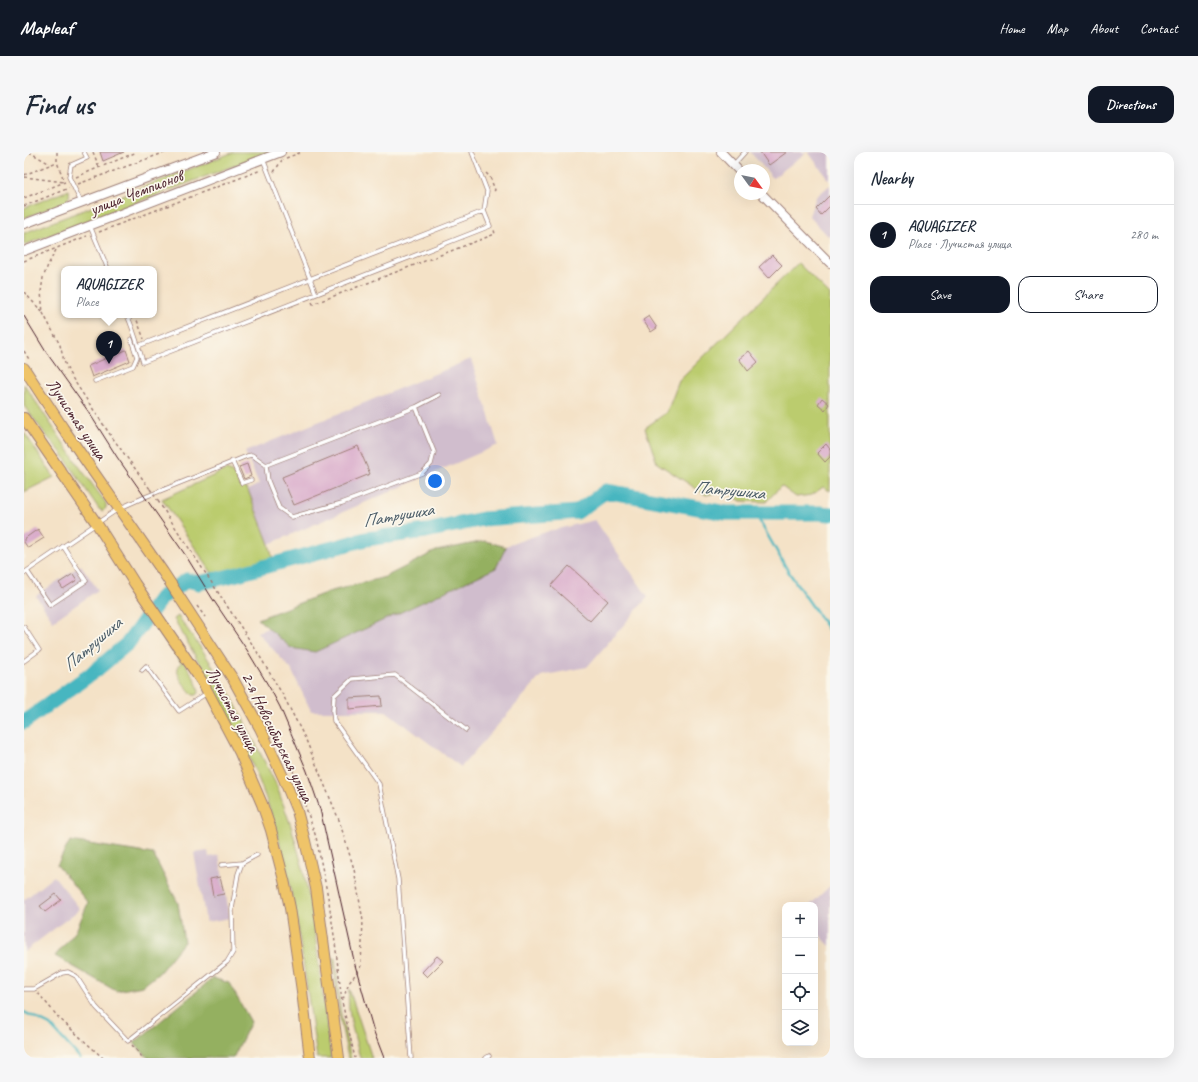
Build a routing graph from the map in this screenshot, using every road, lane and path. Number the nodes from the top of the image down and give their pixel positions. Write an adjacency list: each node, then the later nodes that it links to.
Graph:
1 (26, 152): 14 (path)
2 (30, 152): 17 (path)
3 (57, 152): 16 (path)
4 (84, 152): 23 (lane)
5 (93, 152): 19 (path)
6 (135, 152): 19 (path)
7 (166, 152): 25 (path)
8 (216, 152): 28 (street, улица Чемпионов)
9 (302, 152): 13 (path)
10 (472, 152): 30 (lane)
11 (721, 152): 18 (street)
12 (745, 152): 18 (lane)
13 (282, 156): 15 (street, улица Чемпионов); 20 (path); 21 (path)
14 (24, 157)
15 (264, 159): 20 (lane); 32 (street, улица Чемпионов)
16 (57, 162): 17 (path); 24 (path)
17 (51, 164): 22 (path)
18 (733, 165)
19 (99, 167): 23 (path)
20 (267, 168): 32 (path); 38 (lane)
21 (273, 174)
22 (24, 176): 24 (path)
23 (70, 180): 24 (path); 25 (lane)
24 (65, 182): 26 (path)
25 (73, 186): 28 (lane); 29 (path)
26 (24, 198)
27 (768, 200): 36 (street)
28 (81, 202): 31 (street, улица Чемпионов)
29 (24, 206)
30 (484, 210): 38 (lane); 40 (lane)
31 (24, 224)
32 (92, 230): 33 (path); 34 (street, улица Чемпионов); 37 (lane)
33 (57, 248): 35 (path); 41 (path)
34 (24, 252)
35 (24, 261)
36 (830, 263)
37 (107, 266)
38 (310, 279): 40 (lane); 46 (lane)
39 (24, 292): 41 (path)
40 (316, 294): 46 (lane)
41 (43, 313): 70 (path, bridge)
42 (128, 318): 46 (lane)
43 (136, 318): 45 (path)
44 (131, 339): 48 (lane)
45 (144, 339)
46 (138, 346)
47 (24, 368): 55 (main road, Лучистая улица)
48 (95, 381)
49 (439, 395): 50 (lane)
50 (416, 407): 53 (lane); 53 (lane)
51 (24, 418): 56 (main road, Лучистая улица)
52 (232, 461): 53 (lane); 54 (lane); 55 (lane)
53 (266, 465)
54 (251, 480)
55 (118, 509): 56 (lane); 59 (main road, Лучистая улица)
56 (97, 524): 57 (lane); 63 (main road, Лучистая улица)
57 (63, 546): 58 (lane); 58 (lane)
58 (25, 572)
59 (186, 607): 75 (main road, 2-я Новосибирская улица)
60 (25, 630): 61 (lane)
61 (24, 661)
62 (142, 670): 63 (lane)
63 (208, 693): 74 (main road, Лучистая улица)
64 (466, 730): 76 (lane)
65 (257, 855): 66 (lane)
66 (242, 863): 67 (lane); 71 (lane)
67 (221, 865)
68 (24, 989): 69 (lane)
69 (34, 989): 71 (lane); 72 (path)
70 (342, 1002)
71 (128, 1041): 73 (path)
72 (103, 1058)
73 (143, 1058)
74 (310, 1058)
75 (339, 1058)
76 (411, 1058)

